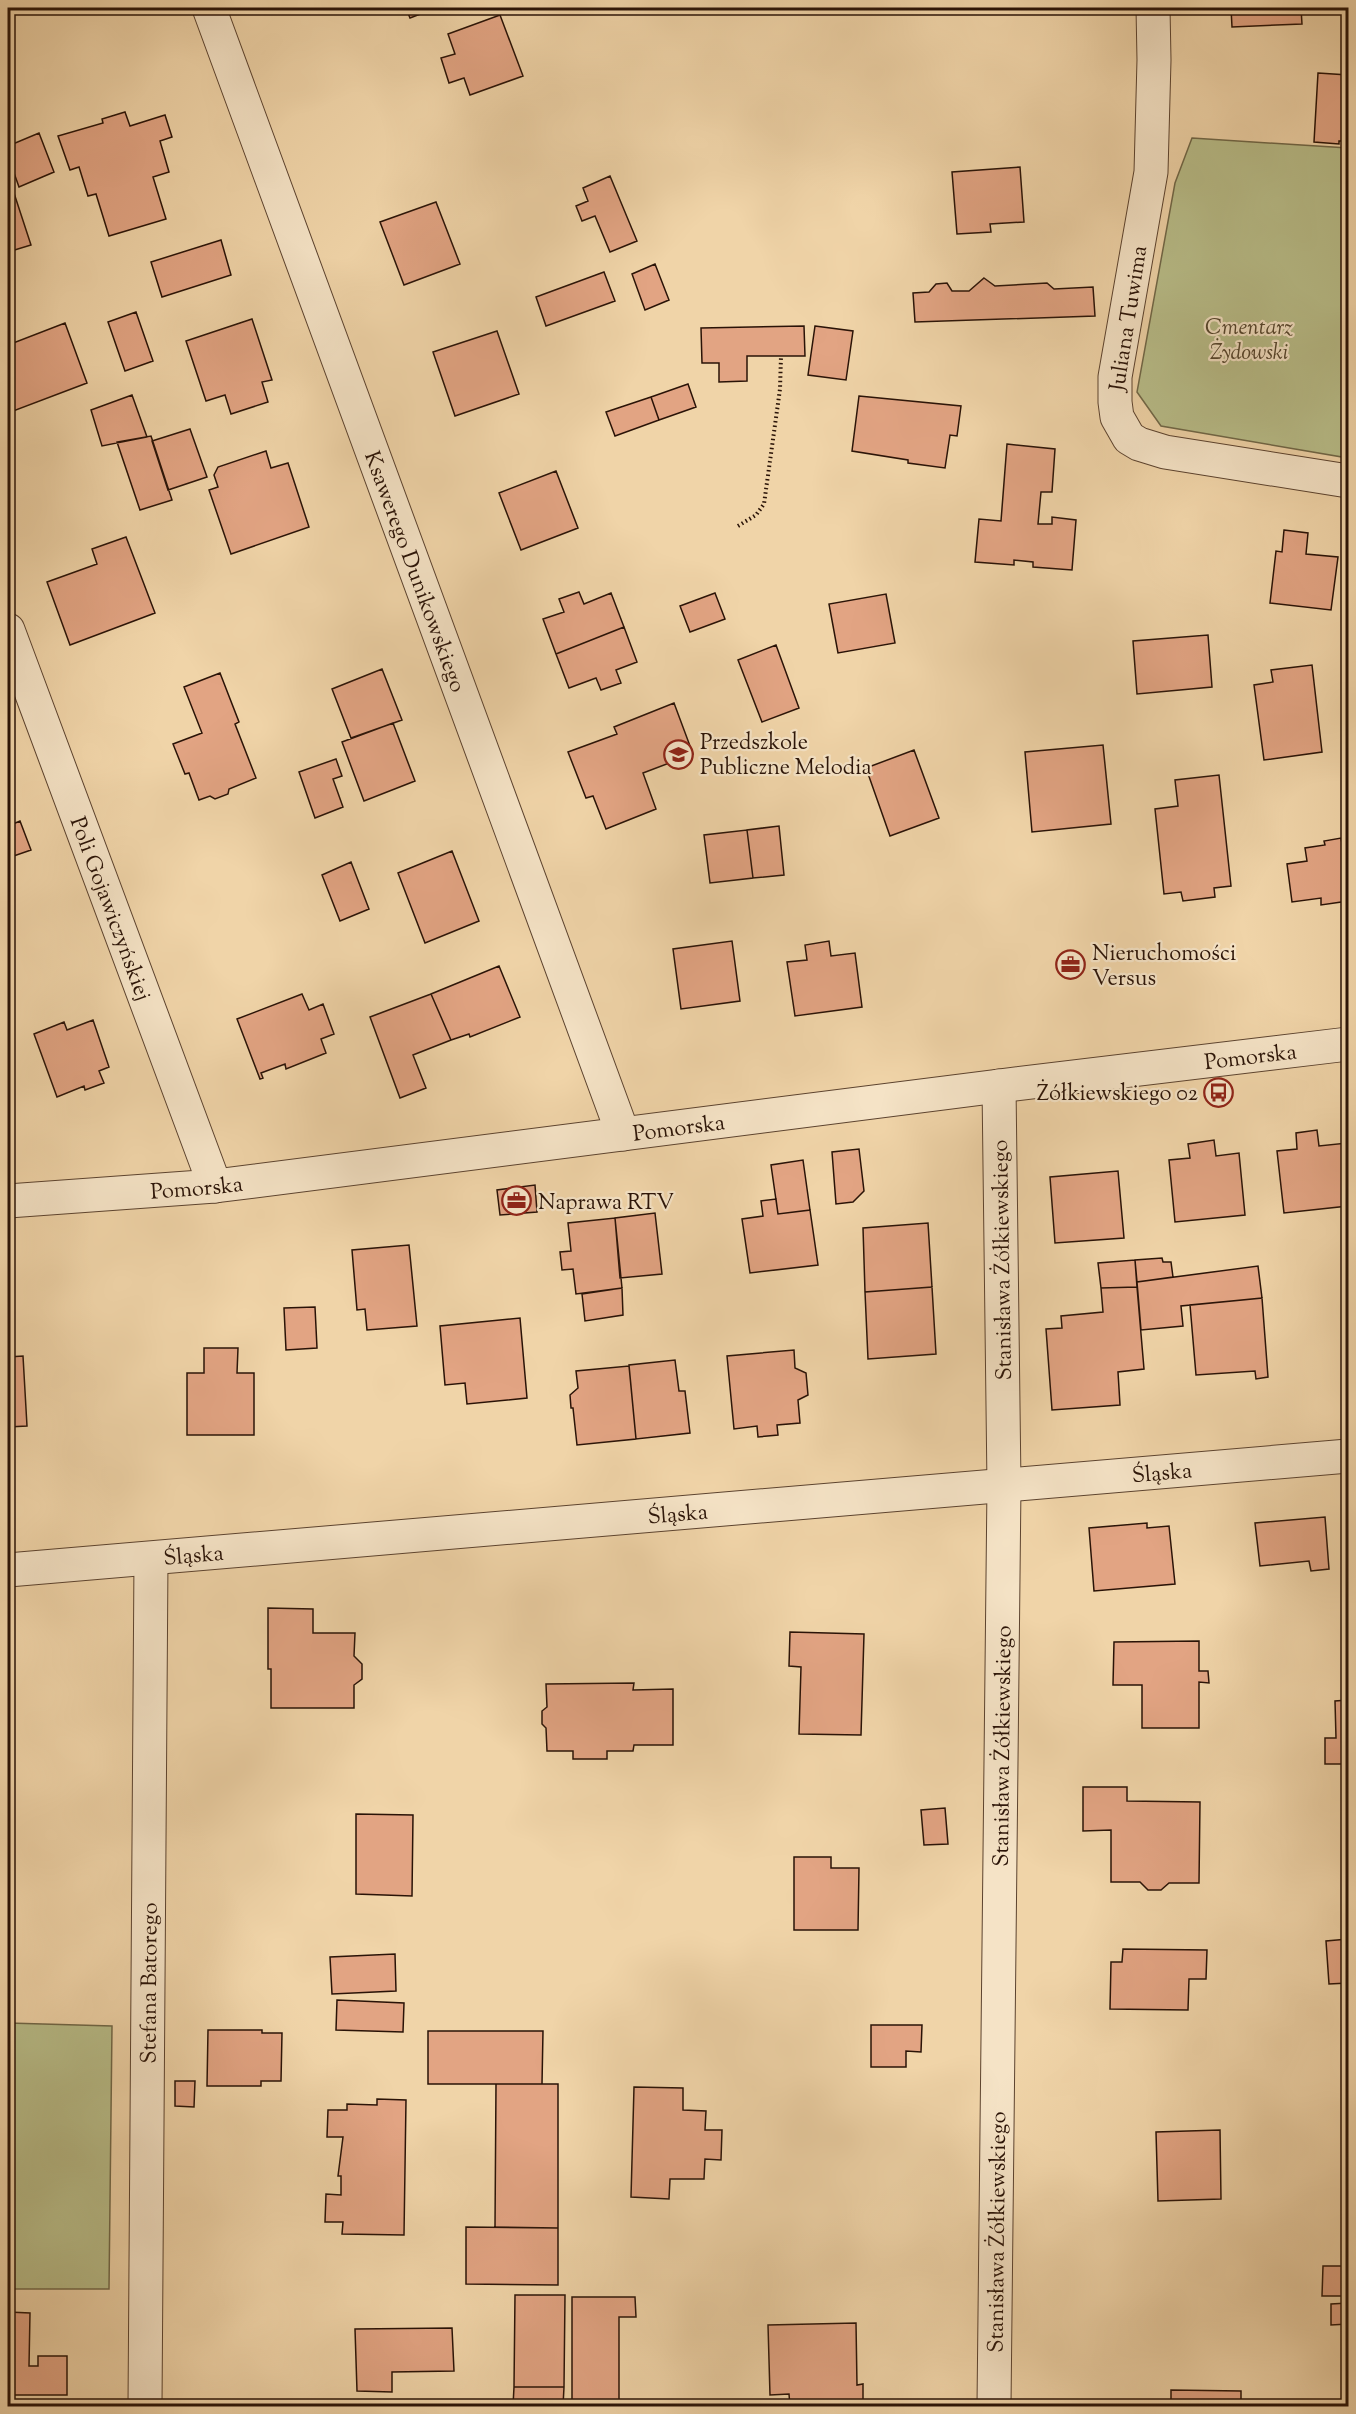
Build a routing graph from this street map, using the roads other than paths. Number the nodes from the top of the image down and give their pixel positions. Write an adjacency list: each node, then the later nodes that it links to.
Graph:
1 (209, 8): 7 (street, Ksawerego Dunikowskiego)
2 (1153, 8): 3 (street, Juliana Tuwima)
3 (1348, 481)
4 (8, 630): 8 (street, Poli Gojawiczyńskiej)
5 (1348, 1044): 6 (street, Pomorska)
6 (999, 1086): 7 (street, Pomorska); 11 (street, Stanisława Żółkiewskiego)
7 (622, 1134): 8 (street, Pomorska)
8 (215, 1186): 9 (street, Pomorska)
9 (8, 1201)
10 (1348, 1456): 11 (street, Śląska)
11 (1004, 1485): 12 (street, Śląska); 15 (street, Stanisława Żółkiewskiego)
12 (152, 1559): 13 (street, Śląska); 14 (street, Stefana Batorego)
13 (8, 1570)
14 (145, 2406)
15 (994, 2406)

